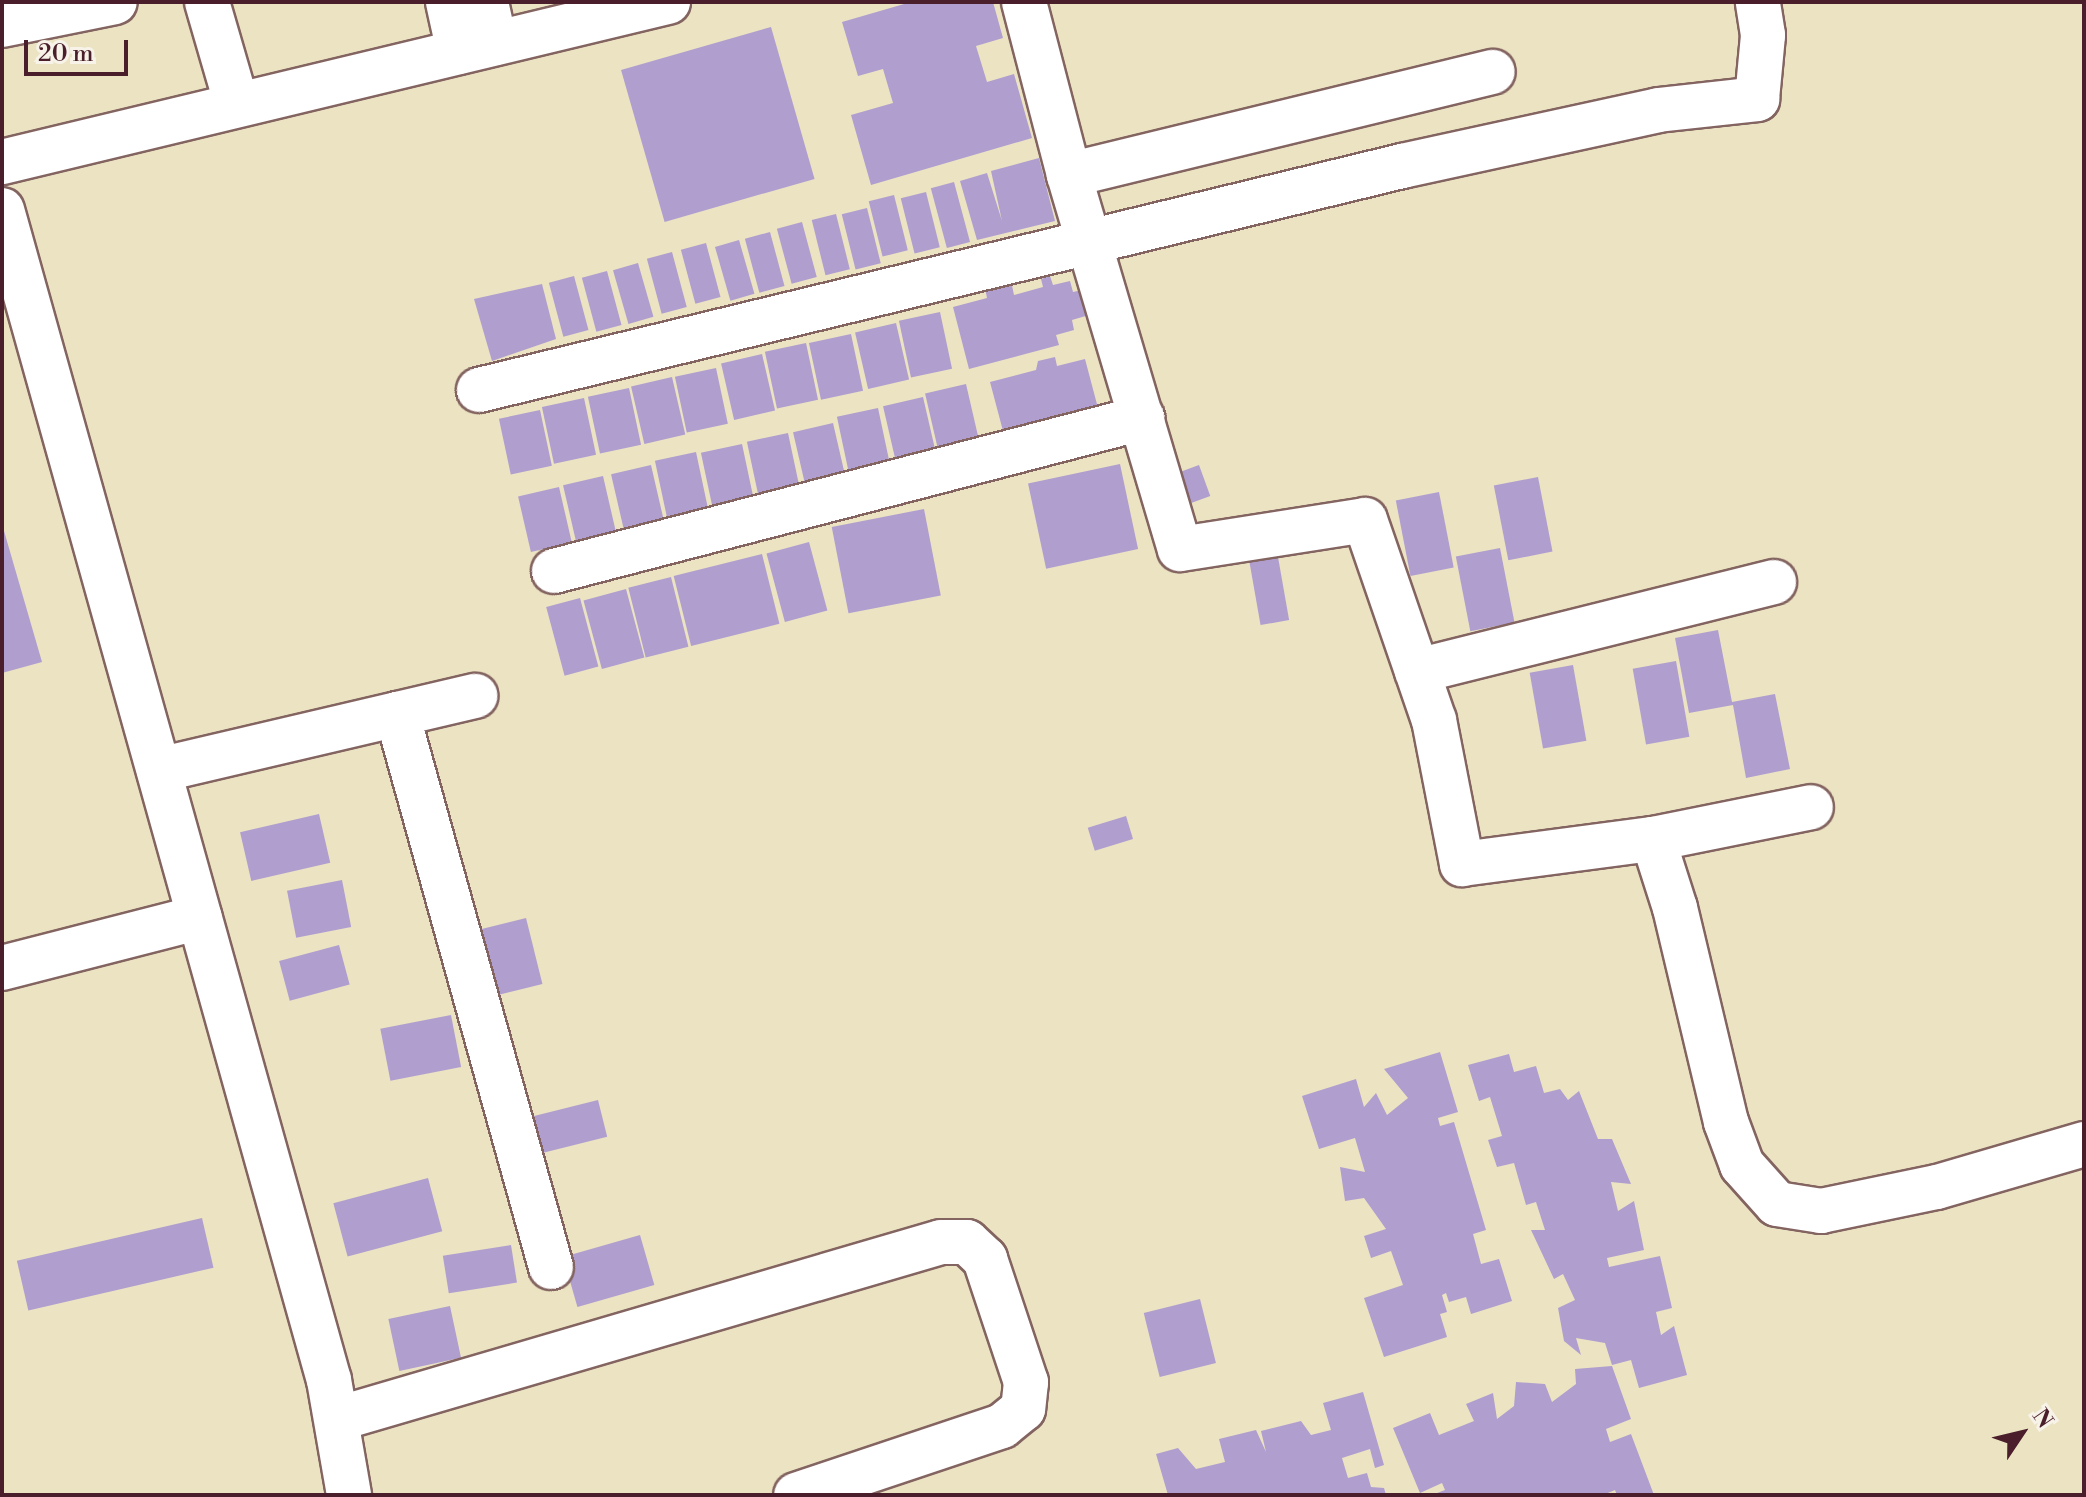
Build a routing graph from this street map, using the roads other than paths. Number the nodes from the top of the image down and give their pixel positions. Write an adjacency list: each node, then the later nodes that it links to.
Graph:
1 (115, 2): 7 (street)
2 (207, 2): 10 (street)
3 (448, 2): 8 (street)
4 (668, 2): 8 (street)
5 (1024, 2): 12 (street)
6 (1758, 2): 14 (street)
7 (13, 17)
8 (480, 32): 10 (street)
9 (1493, 72): 12 (street)
10 (237, 105): 11 (street)
11 (2, 162)
12 (1069, 175): 14 (street)
13 (2, 210): 22 (street)
14 (1092, 244): 15 (street); 16 (street)
15 (479, 390)
16 (1142, 418): 17 (street); 19 (street)
17 (554, 571)
18 (1774, 582): 19 (street)
19 (1417, 671): 24 (street)
20 (475, 696): 21 (street)
21 (397, 714): 22 (street); 28 (street)
22 (159, 770): 25 (street)
23 (1811, 807): 24 (street)
24 (1653, 839): 27 (street)
25 (200, 917): 26 (street); 29 (street)
26 (2, 968)
27 (2084, 1144)
28 (551, 1267)
29 (337, 1419): 30 (street); 31 (street)
30 (349, 1495)
31 (796, 1495)

